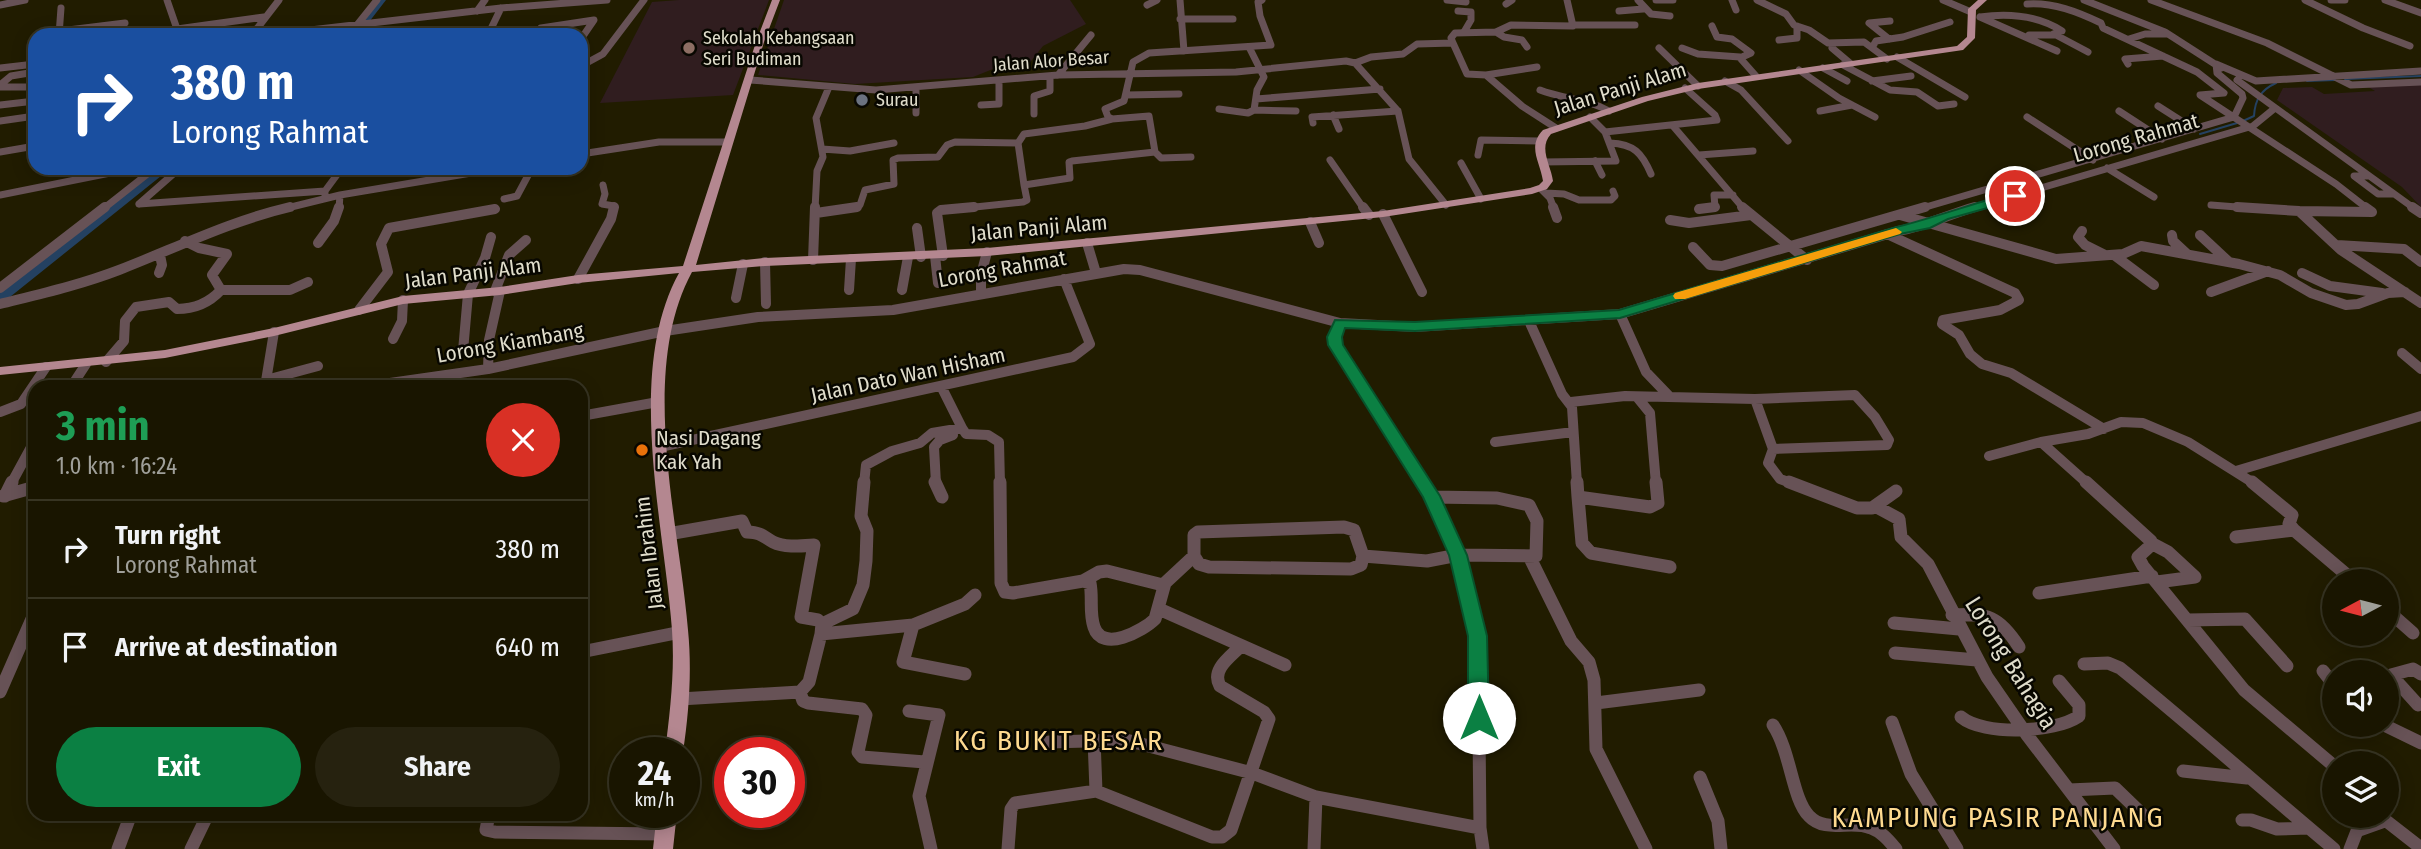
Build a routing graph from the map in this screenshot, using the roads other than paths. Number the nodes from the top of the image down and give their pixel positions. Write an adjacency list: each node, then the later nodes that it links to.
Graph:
1 (25, 0): 29 (street)
2 (167, 0): 55 (street)
3 (279, 0): 42 (street)
4 (377, 0): 58 (street)
5 (384, 0): 46 (street)
6 (485, 0): 35 (street)
7 (607, 0): 36 (street)
8 (776, 0): 105 (main road, Jalan Ibrahim)
9 (1157, 0): 30 (street)
10 (1180, 0): 43 (street)
11 (1262, 0): 74 (street)
12 (1447, 0): 27 (street)
13 (1567, 0): 50 (street)
14 (1638, 0): 32 (street)
15 (1659, 0): 16 (street)
16 (1673, 0)
17 (1732, 0): 33 (street)
18 (1757, 0): 52 (street)
19 (1943, 0): 34 (street)
20 (2084, 0): 65 (street)
21 (2151, 0): 102 (street)
22 (2305, 0): 73 (street)
23 (2332, 0): 24 (street)
24 (2345, 0)
25 (2385, 0): 39 (street)
26 (643, 1): 85 (street)
27 (1466, 2)
28 (2030, 2): 68 (street)
29 (0, 5)
30 (1147, 5)
31 (61, 8): 53 (street)
32 (1643, 9): 38 (street); 41 (street)
33 (1735, 10)
34 (1976, 10): 40 (street); 40 (street); 67 (street); 84 (main road, Jalan Panji Alam)
35 (477, 11): 36 (street); 46 (street)
36 (500, 11): 59 (street)
37 (1458, 11): 62 (street)
38 (1619, 11)
39 (2421, 13)
40 (1997, 15): 64 (street)
41 (1670, 16)
42 (264, 17): 56 (street); 57 (street)
43 (1180, 19): 44 (street); 79 (street)
44 (1233, 19)
45 (1890, 21): 70 (street)
46 (369, 22): 58 (street)
47 (1950, 22): 70 (street)
48 (125, 23): 54 (street)
49 (1635, 25): 50 (street)
50 (1573, 26): 63 (street)
51 (1712, 26): 83 (street)
52 (1797, 26): 69 (street); 72 (street)
53 (60, 28)
54 (92, 28)
55 (177, 28)
56 (184, 28)
57 (257, 28)
58 (356, 28)
59 (492, 28)
60 (541, 28): 61 (street)
61 (588, 28)
62 (1464, 32): 63 (street); 71 (street)
63 (1496, 32): 75 (street)
64 (2053, 34): 67 (street); 81 (street)
65 (2171, 34): 68 (street); 94 (street)
66 (1091, 35): 100 (street)
67 (2026, 35): 80 (street)
68 (2129, 38): 82 (street)
69 (1779, 40)
70 (1889, 40): 72 (street)
71 (1453, 43): 86 (street, Jalan Alor Besar); 101 (street)
72 (1873, 46): 84 (street)
73 (2410, 46)
74 (1249, 47): 79 (street); 95 (street)
75 (1527, 47)
76 (1659, 48): 114 (street)
77 (1682, 48): 83 (street)
78 (1832, 48): 87 (street)
79 (1184, 51): 98 (street)
80 (2057, 51)
81 (2088, 52)
82 (2163, 56): 88 (street); 97 (street)
83 (1740, 57): 103 (street)
84 (1892, 58): 87 (main road, Jalan Panji Alam); 124 (street)
85 (588, 62)
86 (1355, 63): 95 (street, Jalan Alor Besar); 120 (street)
87 (1847, 64): 93 (main road, Jalan Panji Alam); 109 (street)
88 (2128, 64)
89 (28, 66): 91 (street)
90 (1536, 67): 101 (street)
91 (0, 68)
92 (28, 68): 111 (street)
93 (1823, 68): 96 (main road, Jalan Panji Alam); 108 (street)
94 (2216, 68): 97 (street); 102 (street); 117 (street); 134 (street)
95 (1261, 70): 98 (street, Jalan Alor Besar); 125 (street)
96 (1799, 70): 103 (main road, Jalan Panji Alam); 130 (street)
97 (2197, 72): 119 (street)
98 (1130, 73): 100 (street, Jalan Alor Besar); 123 (street)
99 (2419, 73): 102 (street)
100 (1054, 75): 106 (street, Jalan Alor Besar); 143 (street)
101 (1486, 75): 155 (street)
102 (2332, 75): 110 (street)
103 (1756, 76): 107 (main road, Jalan Panji Alam)
104 (1911, 76): 109 (street)
105 (750, 80): 115 (street, Jalan Alor Besar); 162 (main road, Jalan Ibrahim)
106 (999, 80): 116 (street, Jalan Alor Besar); 129 (street)
107 (1725, 81): 114 (main road, Jalan Panji Alam); 161 (street)
108 (1847, 81)
109 (1872, 81): 131 (street)
110 (2421, 82)
111 (0, 86): 112 (street)
112 (22, 86): 113 (street); 128 (street)
113 (28, 86)
114 (1698, 86): 118 (main road, Jalan Panji Alam)
115 (829, 87): 116 (street, Jalan Alor Besar); 167 (street)
116 (916, 87): 142 (street)
117 (2235, 87): 119 (street); 149 (street)
118 (1685, 88): 138 (main road, Jalan Panji Alam); 153 (street)
119 (2220, 88): 149 (street)
120 (1381, 89): 125 (street); 137 (street)
121 (1540, 90): 138 (street)
122 (1179, 94): 123 (street)
123 (1126, 95): 150 (street)
124 (1965, 97)
125 (1256, 99): 135 (street)
126 (28, 103): 128 (street)
127 (1954, 104): 131 (street)
128 (0, 105)
129 (981, 105)
130 (1852, 105): 139 (street); 147 (street)
131 (1938, 106): 140 (street)
132 (2158, 106): 157 (street)
133 (1219, 108): 135 (street)
134 (2275, 108): 154 (street); 189 (street)
135 (1254, 110): 136 (street)
136 (1296, 111)
137 (1398, 111): 144 (street); 202 (street)
138 (1609, 111): 146 (main road, Jalan Panji Alam)
139 (1820, 111)
140 (1928, 111)
141 (2119, 111): 159 (street)
142 (916, 113)
143 (1034, 114)
144 (1333, 116): 152 (street); 156 (street)
145 (28, 117): 151 (street)
146 (1590, 117): 155 (main road, Jalan Panji Alam); 158 (street)
147 (1875, 117)
148 (2027, 117): 176 (street)
149 (2235, 118): 154 (street); 157 (street)
150 (1112, 119): 165 (street); 170 (street)
151 (0, 121)
152 (1313, 123)
153 (1673, 126): 158 (street); 173 (street)
154 (2248, 127): 180 (street, Lorong Rahmat); 206 (street)
155 (1556, 128): 160 (main road, Jalan Panji Alam)
156 (1339, 129)
157 (2194, 129): 159 (street)
158 (1605, 132): 163 (street)
159 (2162, 139): 176 (street)
160 (1539, 141): 172 (street); 178 (main road, Jalan Panji Alam)
161 (1787, 141)
162 (729, 142): 171 (street); 246 (main road, Jalan Ibrahim)
163 (1611, 143): 177 (street); 181 (street)
164 (894, 144): 167 (street)
165 (1018, 144): 191 (street); 207 (street)
166 (28, 147): 169 (street)
167 (822, 149): 207 (street)
168 (1753, 151): 173 (street)
169 (0, 152)
170 (1155, 152): 174 (street); 191 (street)
171 (588, 153)
172 (1478, 155)
173 (1699, 155): 198 (street)
174 (1191, 157)
175 (1330, 160): 210 (street)
176 (2093, 160): 212 (street)
177 (1595, 161): 178 (street); 188 (street)
178 (1543, 162): 192 (main road, Jalan Panji Alam)
179 (1461, 163): 200 (street)
180 (2107, 168): 199 (street); 216 (street, Lorong Rahmat)
181 (1651, 174)
182 (100, 175): 195 (street)
183 (146, 175): 256 (street)
184 (172, 175): 196 (street)
185 (338, 175): 196 (street)
186 (437, 175): 197 (street)
187 (529, 175): 201 (street)
188 (1602, 175)
189 (2368, 176): 194 (street); 194 (street)
190 (603, 185): 251 (street)
191 (1024, 185): 236 (street)
192 (1543, 191): 193 (street); 200 (main road, Jalan Panji Alam); 213 (street)
193 (1614, 191)
194 (2392, 194): 208 (street)
195 (0, 195)
196 (325, 195): 197 (street); 224 (street)
197 (340, 195): 225 (street)
198 (1732, 195): 205 (street); 211 (street)
199 (2154, 197)
200 (1481, 199): 202 (main road, Jalan Panji Alam)
201 (504, 200)
202 (1446, 205): 209 (main road, Jalan Panji Alam)
203 (2211, 205): 206 (street)
204 (495, 209): 272 (street)
205 (1699, 209)
206 (2300, 211): 228 (street)
207 (816, 213): 241 (street)
208 (2421, 213)
209 (1383, 214): 210 (main road, Jalan Panji Alam); 261 (street)
210 (1369, 215): 215 (main road, Jalan Panji Alam)
211 (1751, 215): 214 (street); 230 (street)
212 (1901, 215): 216 (street); 230 (street)
213 (1557, 219)
214 (1670, 220)
215 (1310, 222): 226 (main road, Jalan Panji Alam); 227 (street)
216 (1929, 224): 219 (street, Lorong Rahmat); 237 (street)
217 (917, 228): 238 (street)
218 (2082, 231): 237 (street)
219 (1888, 234): 239 (street, Lorong Rahmat); 306 (street)
220 (2172, 235): 234 (street)
221 (2200, 235): 243 (street)
222 (491, 237): 265 (street)
223 (526, 240): 260 (street)
224 (185, 241): 235 (street); 257 (street)
225 (318, 243)
226 (1087, 243): 233 (main road, Jalan Panji Alam); 249 (street)
227 (1319, 243)
228 (2337, 245): 231 (street); 263 (street)
229 (1693, 247): 230 (street)
230 (1790, 248): 239 (street)
231 (2404, 249): 232 (street); 244 (street)
232 (2421, 251)
233 (988, 252): 236 (main road, Jalan Panji Alam); 266 (street)
234 (2186, 254): 237 (street); 243 (street)
235 (160, 255): 248 (street); 270 (street)
236 (939, 256): 238 (main road, Jalan Panji Alam); 254 (street)
237 (2111, 256): 255 (street)
238 (915, 257): 240 (main road, Jalan Panji Alam); 259 (street)
239 (1804, 258): 273 (street, Lorong Rahmat)
240 (851, 259): 241 (main road, Jalan Panji Alam); 258 (street)
241 (813, 260): 242 (main road, Jalan Panji Alam)
242 (765, 262): 245 (main road, Jalan Panji Alam); 271 (street)
243 (2229, 262): 247 (street)
244 (2421, 262)
245 (743, 264): 246 (main road, Jalan Panji Alam); 267 (street)
246 (686, 268): 251 (main road, Jalan Panji Alam); 277 (main road, Jalan Ibrahim)
247 (2268, 271): 262 (street); 264 (street)
248 (159, 273)
249 (1096, 273): 252 (street, Lorong Rahmat); 276 (street, Lorong Rahmat)
250 (2302, 273): 264 (street)
251 (578, 279): 260 (main road, Jalan Panji Alam)
252 (1064, 279): 266 (street, Lorong Rahmat); 295 (street, Jalan Dato Wan Hisham)
253 (308, 282): 257 (street)
254 (938, 282)
255 (2154, 285)
256 (0, 288)
257 (221, 290): 283 (street)
258 (849, 290)
259 (902, 290)
260 (498, 291): 265 (main road, Jalan Panji Alam); 287 (street)
261 (1422, 292)
262 (2211, 292)
263 (2405, 292): 264 (street); 269 (street)
264 (2388, 293)
265 (468, 294): 268 (main road, Jalan Panji Alam); 281 (street)
266 (981, 294): 277 (street, Lorong Rahmat)
267 (736, 299)
268 (403, 300): 272 (main road, Jalan Panji Alam); 280 (street)
269 (2421, 303)
270 (2, 304)
271 (766, 304)
272 (359, 310): 278 (main road, Jalan Panji Alam)
273 (1620, 314): 274 (street, Lorong Rahmat); 298 (street)
274 (1530, 321): 275 (street, Lorong Rahmat); 279 (street)
275 (1500, 322): 276 (street, Lorong Rahmat); 279 (street)
276 (1340, 323): 318 (street)
277 (665, 331): 287 (street, Lorong Kiambang); 300 (main road, Jalan Ibrahim)
278 (274, 332): 283 (main road, Jalan Panji Alam); 292 (street)
279 (1534, 332): 301 (street)
280 (393, 339)
281 (463, 351)
282 (2402, 353): 288 (street)
283 (106, 362): 284 (main road, Jalan Panji Alam)
284 (86, 364): 285 (main road, Jalan Panji Alam); 291 (street)
285 (46, 366): 289 (main road, Jalan Panji Alam); 290 (street)
286 (318, 366): 293 (street)
287 (488, 369): 294 (street, Lorong Kiambang)
288 (2421, 369)
289 (0, 371)
290 (37, 380)
291 (76, 380)
292 (266, 380)
293 (275, 380)
294 (419, 380)
295 (942, 388): 305 (street); 310 (street, Jalan Dato Wan Hisham)
296 (28, 393): 302 (street)
297 (1637, 397): 298 (street); 301 (street); 320 (street)
298 (1670, 397): 299 (street)
299 (1755, 399): 311 (street); 311 (street)
300 (658, 402): 303 (street); 310 (main road, Jalan Ibrahim)
301 (1571, 402): 307 (street)
302 (0, 412)
303 (588, 415)
304 (2418, 420): 314 (street)
305 (958, 428): 319 (street); 333 (street); 344 (street)
306 (2104, 429): 309 (street); 314 (street)
307 (1573, 432): 308 (street); 320 (street)
308 (1495, 442)
309 (2041, 442): 313 (street); 325 (street)
310 (660, 447): 323 (main road, Jalan Ibrahim)
311 (1773, 449): 321 (street)
312 (28, 452): 317 (street)
313 (1989, 456)
314 (2236, 471): 322 (street)
315 (28, 489): 317 (street)
316 (1896, 491): 321 (street)
317 (3, 496)
318 (1432, 496): 326 (street); 329 (street)
319 (942, 497)
320 (1578, 497): 330 (street)
321 (1875, 506): 338 (street, Lorong Bahagia)
322 (2294, 530): 324 (street); 331 (street)
323 (668, 534): 344 (street); 346 (main road, Jalan Ibrahim)
324 (2236, 537)
325 (2151, 543): 332 (street); 332 (street)
326 (1458, 555): 328 (street); 329 (street); 391 (street)
327 (1194, 556): 328 (street); 328 (street); 334 (street)
328 (1363, 556)
329 (1530, 558): 365 (street)
330 (1670, 567)
331 (2340, 569)
332 (2155, 579): 335 (street); 339 (street)
333 (1083, 581): 334 (street); 337 (street)
334 (1163, 585): 337 (street)
335 (2039, 593)
336 (975, 594): 342 (street)
337 (1159, 609): 348 (street)
338 (1952, 615): 345 (street, Lorong Bahagia); 349 (street)
339 (2188, 620): 357 (street); 377 (street)
340 (2399, 621): 347 (street)
341 (1894, 623): 345 (street)
342 (913, 625): 344 (street); 358 (street)
343 (28, 627): 351 (street)
344 (822, 629): 363 (street)
345 (1959, 629): 354 (street, Lorong Bahagia)
346 (681, 632): 350 (street); 364 (main road, Jalan Ibrahim)
347 (2413, 633)
348 (1240, 647): 356 (street); 380 (street)
349 (2020, 647)
350 (588, 651)
351 (16, 653): 353 (street); 362 (street)
352 (1895, 653): 354 (street)
353 (0, 657)
354 (1977, 660): 371 (street, Lorong Bahagia)
355 (2084, 664): 382 (street)
356 (1285, 665)
357 (2287, 666)
358 (965, 674)
359 (2421, 674): 366 (street)
360 (2059, 681): 371 (street)
361 (1699, 690): 365 (street)
362 (0, 692)
363 (800, 692): 364 (street); 378 (street)
364 (680, 699): 373 (main road, Jalan Ibrahim)
365 (1596, 703): 403 (street)
366 (2418, 705)
367 (909, 710): 378 (street)
368 (1961, 717): 371 (street)
369 (1892, 722): 406 (street)
370 (1773, 725): 405 (street)
371 (2022, 728): 383 (street, Lorong Bahagia)
372 (2399, 732): 376 (street)
373 (676, 737)
374 (1094, 739): 375 (street); 380 (street); 384 (street)
375 (1049, 742)
376 (2421, 743)
377 (2322, 756)
378 (925, 762): 399 (street)
379 (2183, 771): 382 (street)
380 (1252, 773): 384 (street); 385 (street)
381 (1700, 777): 404 (street)
382 (2247, 778): 392 (street)
383 (2069, 790): 386 (street); 407 (street, Lorong Bahagia)
384 (1096, 791): 400 (street)
385 (1316, 797): 391 (street); 401 (street)
386 (2143, 815)
387 (2242, 820): 392 (street)
388 (128, 821): 397 (street)
389 (205, 821): 398 (street)
390 (488, 821): 395 (street)
391 (1480, 828): 402 (street)
392 (2308, 828): 408 (street)
393 (2363, 828): 409 (street)
394 (2396, 828): 396 (street)
395 (664, 841)
396 (2421, 848)
397 (117, 849)
398 (191, 849)
399 (931, 849)
400 (1008, 849)
401 (1314, 849)
402 (1483, 849)
403 (1647, 849)
404 (1721, 849)
405 (1896, 849)
406 (1957, 849)
407 (2114, 849)
408 (2334, 849)
409 (2350, 849)

